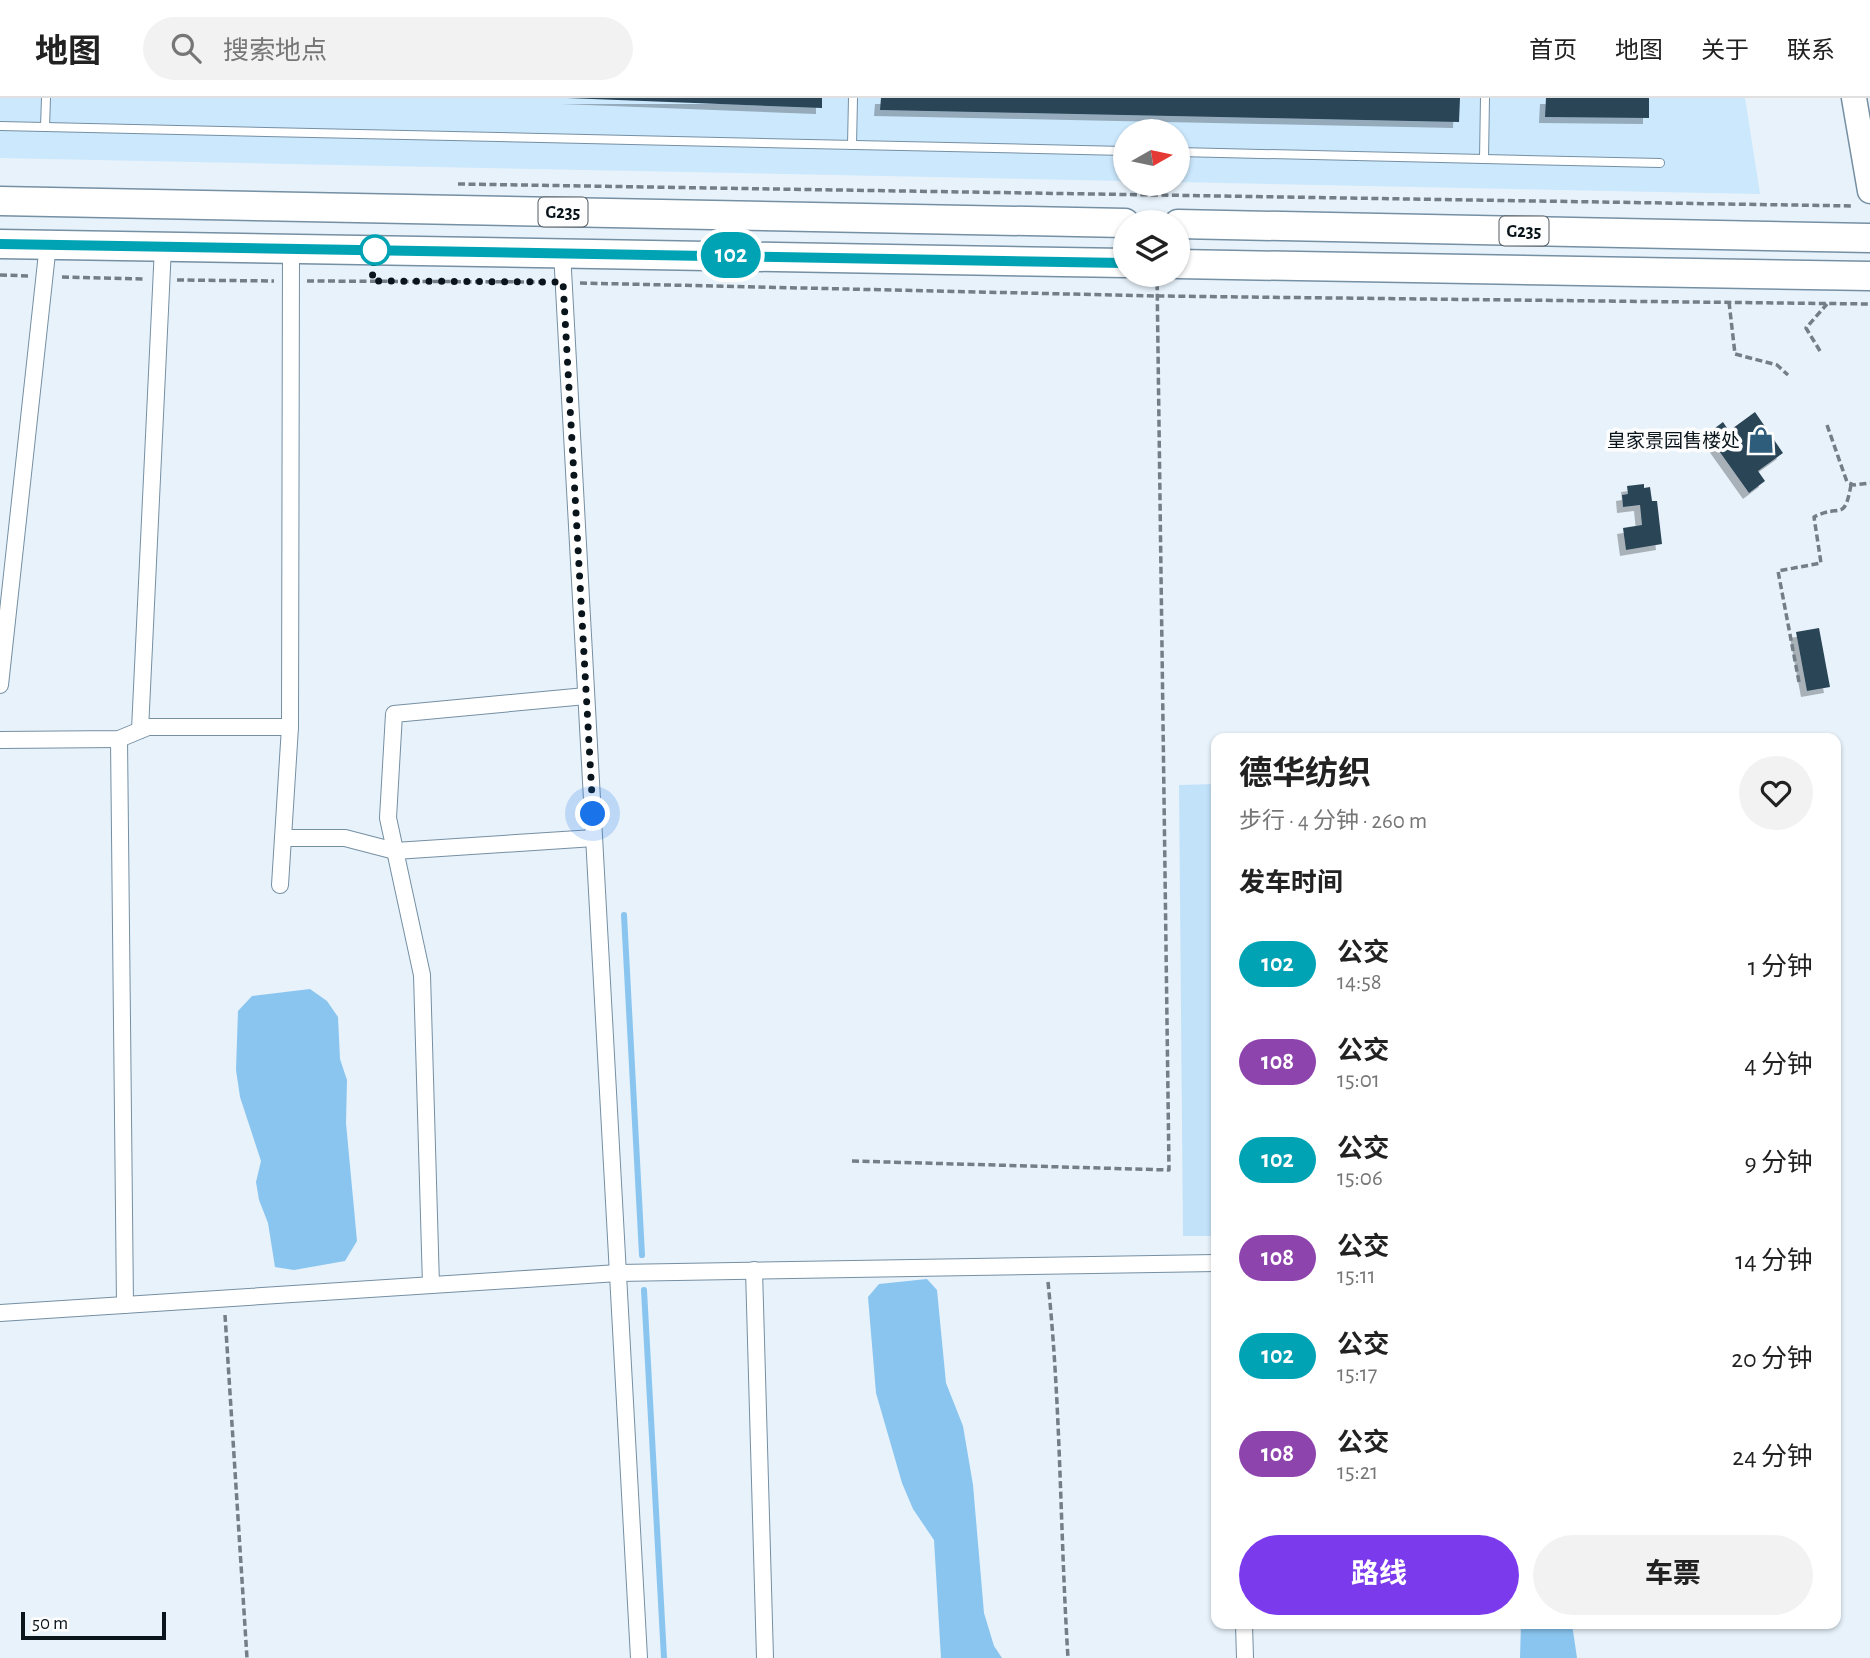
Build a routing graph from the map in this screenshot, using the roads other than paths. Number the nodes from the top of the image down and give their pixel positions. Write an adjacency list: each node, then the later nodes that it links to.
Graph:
1 (46, 98): 6 (lane)
2 (853, 98): 7 (lane)
3 (1485, 98): 10 (lane)
4 (1854, 98): 12 (main road)
5 (0, 126): 6 (lane)
6 (45, 127): 7 (lane)
7 (852, 145): 8 (lane)
8 (1113, 151)
9 (1190, 152): 10 (lane)
10 (1484, 159): 11 (lane)
11 (1660, 163)
12 (1867, 199)
13 (0, 201): 14 (highway, G235)
14 (1113, 223)
15 (1190, 224): 16 (highway, G235)
16 (1870, 238)
17 (0, 244): 18 (highway, G235)
18 (48, 244): 19 (highway, G235); 25 (street)
19 (163, 247): 20 (highway, G235); 28 (street)
20 (291, 249): 21 (highway, G235); 27 (street)
21 (562, 252): 22 (highway, G235); 26 (street)
22 (1113, 263)
23 (1190, 264): 24 (highway, G235)
24 (1870, 276)
25 (0, 685)
26 (586, 696): 32 (street); 33 (street)
27 (290, 727): 28 (street); 31 (street)
28 (140, 730): 29 (street)
29 (119, 739): 30 (street); 39 (street)
30 (0, 740)
31 (283, 838): 33 (street); 34 (street)
32 (594, 838): 33 (street); 37 (street)
33 (395, 851): 38 (street)
34 (280, 885)
35 (1211, 1263): 36 (street)
36 (754, 1270): 37 (street); 43 (street)
37 (618, 1273): 38 (street); 42 (street)
38 (431, 1285): 39 (street)
39 (125, 1305): 40 (street)
40 (0, 1313)
41 (1244, 1629): 44 (street)
42 (639, 1658)
43 (765, 1658)
44 (1245, 1658)

